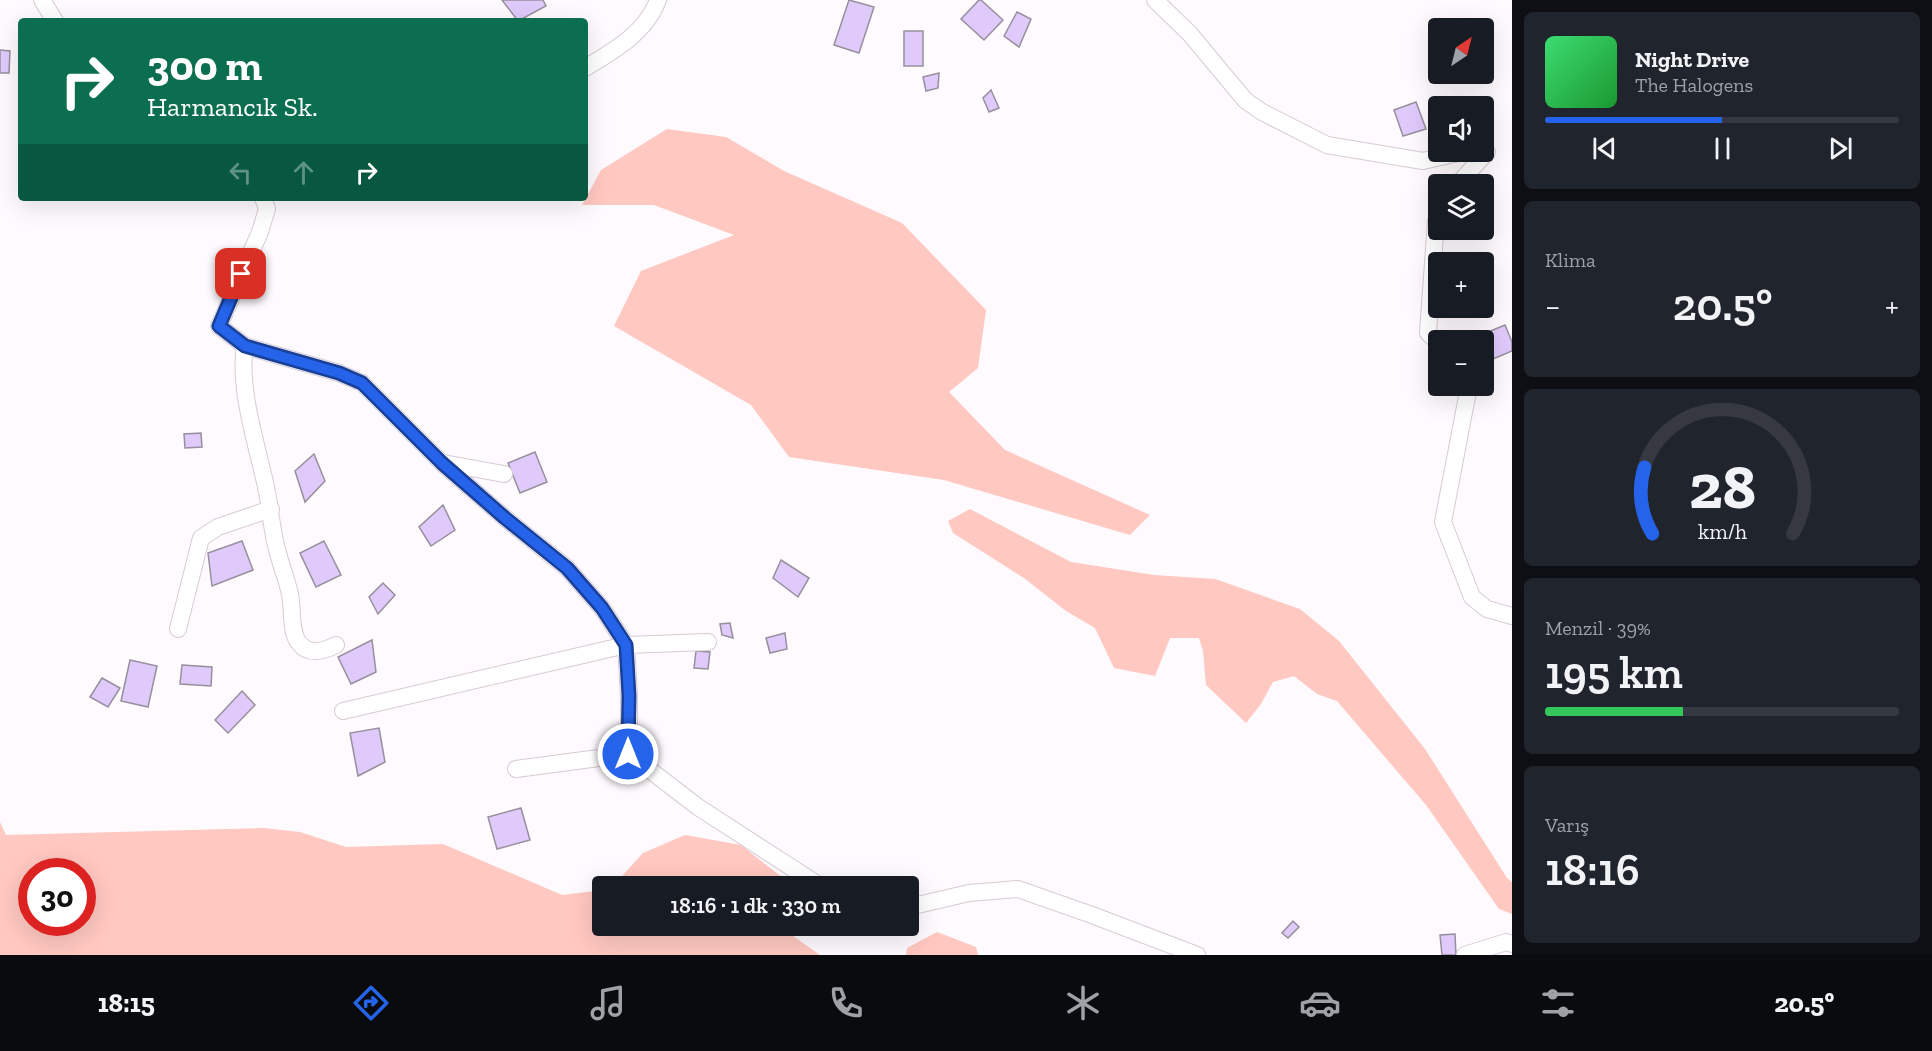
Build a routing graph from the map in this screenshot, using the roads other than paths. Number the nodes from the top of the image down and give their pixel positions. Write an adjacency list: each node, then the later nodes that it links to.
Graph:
1 (42, 0): 4 (street)
2 (658, 0): 5 (street)
3 (1155, 0): 6 (street)
4 (54, 18)
5 (588, 66)
6 (1428, 160)
7 (1478, 162): 8 (street)
8 (1467, 174)
9 (264, 201): 12 (street)
10 (1435, 240): 11 (street)
11 (1428, 330)
12 (245, 346): 14 (street); 16 (street)
13 (1467, 396): 17 (street)
14 (442, 463): 15 (street); 21 (street)
15 (504, 474)
16 (271, 509): 18 (street); 20 (street)
17 (1512, 616)
18 (178, 629)
19 (708, 642): 21 (street)
20 (336, 645)
21 (626, 645): 22 (street); 23 (street)
22 (344, 711)
23 (628, 754): 24 (street); 25 (street)
24 (516, 769)
25 (805, 876)
26 (919, 905): 28 (street)
27 (1512, 944): 29 (street)
28 (1197, 955)
29 (1465, 955)

